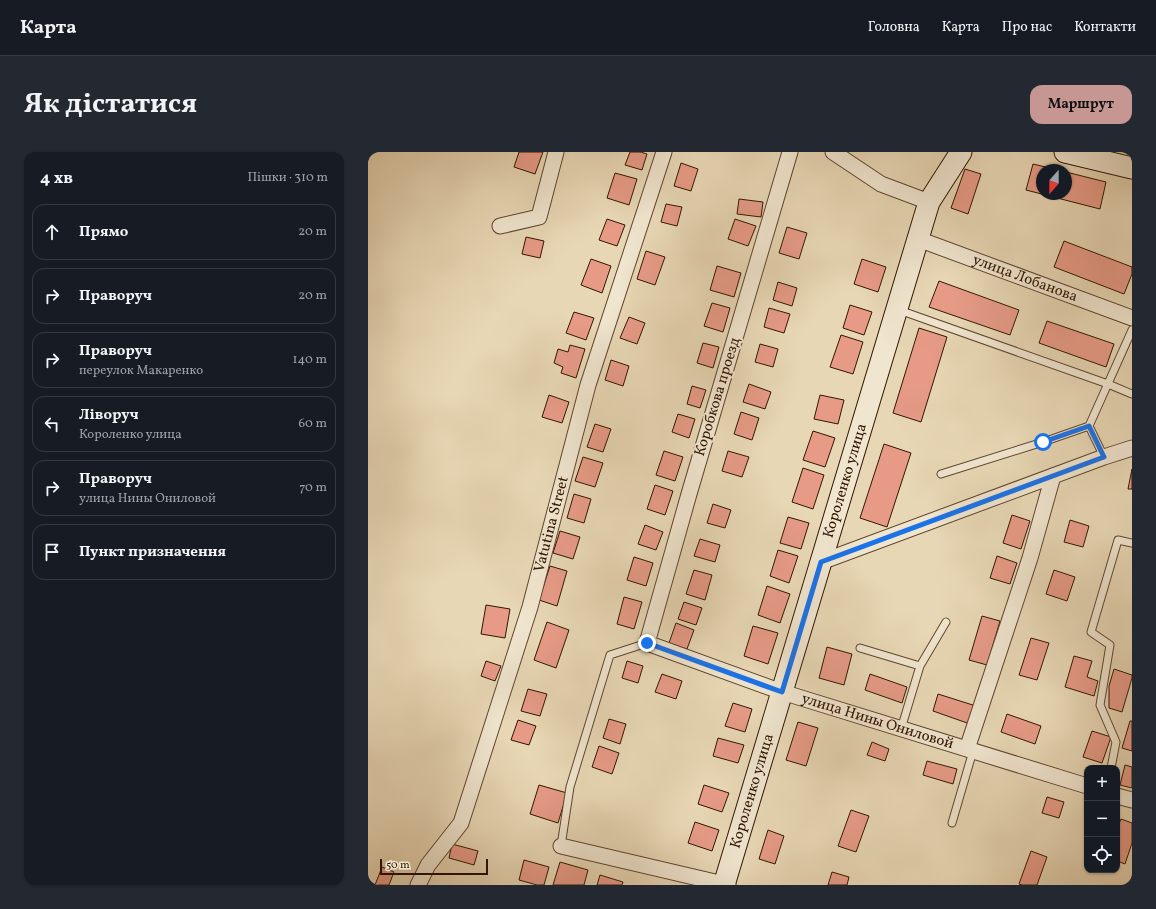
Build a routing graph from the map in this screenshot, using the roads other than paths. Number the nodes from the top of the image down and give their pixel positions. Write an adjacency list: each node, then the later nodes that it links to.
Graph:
1 (556, 152): 9 (street)
2 (664, 152): 36 (street, Vatutina Street)
3 (790, 152): 24 (street, Коробкова проезд)
4 (833, 152): 8 (street)
5 (959, 152): 8 (street, Короленко улица)
6 (1065, 152): 7 (street)
7 (1132, 168)
8 (929, 202): 10 (street, Короленко улица)
9 (500, 226)
10 (918, 239): 11 (street, Короленко улица); 12 (street, улица Лобанова)
11 (897, 310): 14 (lane); 22 (street, Короленко улица)
12 (1132, 318)
13 (1132, 330): 14 (lane)
14 (1108, 384): 15 (lane); 16 (lane)
15 (1132, 394)
16 (1089, 426): 18 (lane); 19 (lane)
17 (1132, 448): 18 (street)
18 (1104, 457): 20 (street)
19 (941, 474)
20 (1053, 476): 22 (street); 29 (street)
21 (1132, 543): 30 (lane)
22 (821, 562): 27 (street, Короленко улица)
23 (946, 622): 26 (lane)
24 (647, 643): 27 (street, улица Нины Ониловой); 35 (lane)
25 (860, 648): 26 (lane)
26 (920, 666): 28 (lane)
27 (782, 692): 28 (street, улица Нины Ониловой); 37 (street, Короленко улица)
28 (901, 729): 29 (street, улица Нины Ониловой)
29 (970, 750): 31 (street, улица Нины Ониловой); 34 (lane)
30 (1112, 765)
31 (1084, 785)
32 (1120, 797): 33 (street)
33 (1132, 800)
34 (952, 823)
35 (561, 846): 37 (street)
36 (418, 885)
37 (726, 885)

